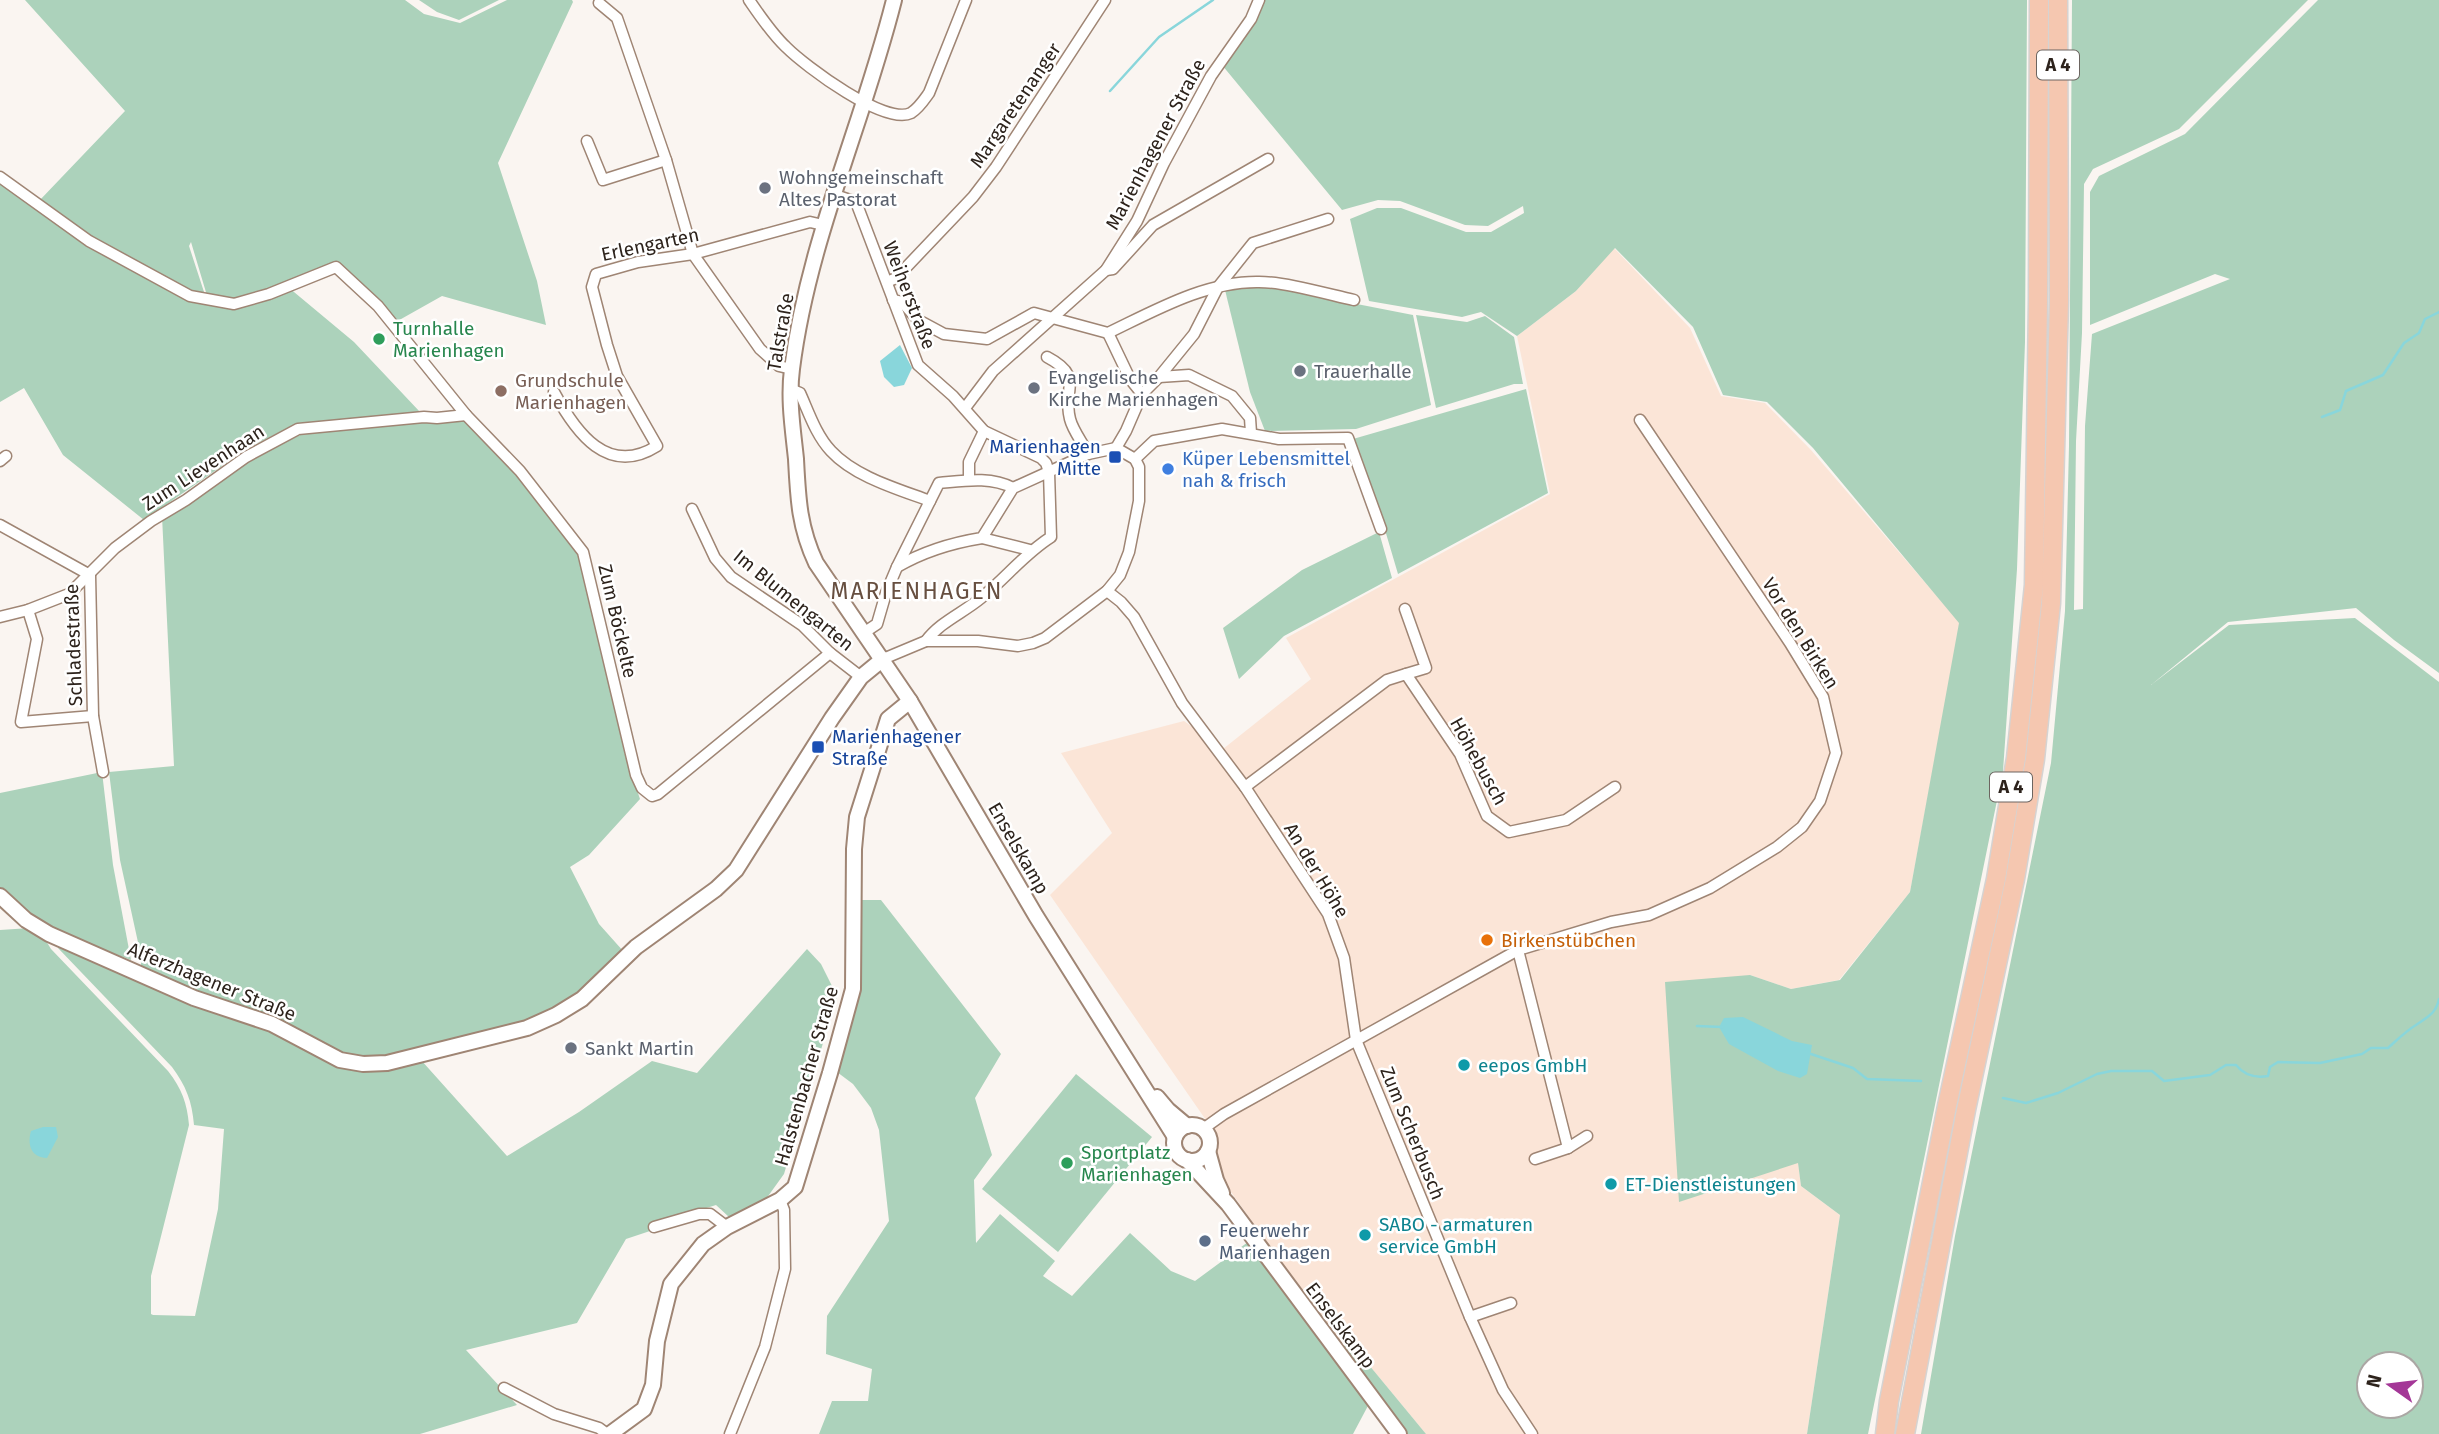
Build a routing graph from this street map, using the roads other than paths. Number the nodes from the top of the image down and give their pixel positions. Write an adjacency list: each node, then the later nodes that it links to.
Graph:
1 (749, 0): 9 (street)
2 (894, 0): 9 (main road, Talstraße)
3 (966, 0): 9 (street)
4 (1105, 0): 19 (street, Margaretenanger)
5 (1259, 0): 18 (street, Marienhagener Straße)
6 (2039, 0): 88 (highway, A 4)
7 (2058, 0): 89 (highway, A 4)
8 (599, 3): 12 (street)
9 (863, 103): 14 (main road, Talstraße)
10 (587, 141): 12 (street)
11 (1268, 159): 18 (street, Marienhagener Straße)
12 (666, 160): 17 (street)
13 (0, 177): 32 (street, Zum Böckelte)
14 (832, 194): 16 (main road, Talstraße); 19 (street, Weiherstraße)
15 (1328, 219): 20 (street)
16 (822, 225): 17 (street, Erlengarten); 26 (main road, Talstraße)
17 (693, 254): 26 (street); 29 (street, Erlengarten)
18 (1106, 270): 23 (street, Marienhagener Straße)
19 (887, 282): 21 (street, Weiherstraße)
20 (1218, 287): 22 (street); 24 (street); 27 (street)
21 (893, 300): 23 (street); 31 (street, Weiherstraße)
22 (1354, 300)
23 (1050, 318): 24 (street); 31 (street, Marienhagener Straße)
24 (1108, 333): 30 (street)
25 (1046, 357): 37 (street)
26 (792, 369): 28 (main road, Talstraße)
27 (1160, 377): 30 (street); 35 (street)
28 (790, 389): 42 (street); 54 (main road, Talstraße)
29 (554, 392)
30 (1142, 394): 36 (street)
31 (965, 408): 34 (street)
32 (466, 415): 49 (street, Zum Lievenhaan); 56 (street, Zum Böckelte)
33 (1640, 420): 66 (street, Vor den Birken)
34 (984, 430): 39 (street); 40 (street)
35 (1251, 433): 38 (street); 45 (street)
36 (1116, 448): 37 (street); 38 (street)
37 (1088, 454): 39 (street)
38 (1135, 459): 50 (street)
39 (1049, 472): 41 (street); 47 (street)
40 (969, 480): 41 (street); 42 (street)
41 (1013, 488): 46 (street)
42 (930, 501): 48 (street)
43 (692, 509): 56 (street, Im Blumengarten)
44 (0, 525): 49 (street, Schladestraße)
45 (1381, 529)
46 (982, 538): 47 (street); 48 (street)
47 (1030, 550): 55 (street)
48 (897, 567): 54 (street)
49 (90, 575): 52 (street, Zum Lievenhaan); 61 (street, Schladestraße)
50 (1107, 591): 55 (street); 63 (street, An der Höhe)
51 (1405, 609): 58 (street)
52 (28, 610): 53 (street, Zum Lievenhaan); 61 (street)
53 (0, 617)
54 (865, 632): 57 (main road, Talstraße)
55 (926, 641): 57 (street)
56 (830, 653): 59 (street, Im Blumengarten)
57 (883, 659): 59 (main road); 60 (main road, Enselskamp)
58 (1406, 674): 63 (street); 64 (street, Höhebusch)
59 (861, 677): 65 (main road, Alferzhagener Straße)
60 (910, 701): 68 (main road, Enselskamp); 77 (main road, Halstenbacher Straße)
61 (93, 716): 62 (street, Schladestraße)
62 (103, 772)
63 (1245, 786): 67 (street, An der Höhe)
64 (1615, 787)
65 (0, 896)
66 (1518, 950): 67 (street, Vor den Birken); 73 (street)
67 (1356, 1040): 70 (street); 82 (street, Zum Scherbusch)
68 (1124, 1055): 69 (main road, Enselskamp); 72 (main road, Enselskamp)
69 (1187, 1126): 70 (main road); 72 (main road)
70 (1203, 1129): 74 (main road, Enselskamp)
71 (1587, 1136): 73 (street)
72 (1175, 1138): 76 (main road, Enselskamp)
73 (1568, 1148): 75 (street)
74 (1208, 1151): 76 (main road); 78 (main road, Enselskamp)
75 (1535, 1159)
76 (1186, 1160): 78 (main road, Enselskamp)
77 (780, 1200): 80 (main road, Halstenbacher Straße); 85 (street)
78 (1228, 1204): 86 (main road, Enselskamp)
79 (654, 1227): 80 (street)
80 (727, 1227): 84 (main road, Halstenbacher Straße)
81 (1511, 1303): 82 (street)
82 (1470, 1317): 87 (street, Zum Scherbusch)
83 (504, 1388): 84 (street)
84 (608, 1434)
85 (730, 1434)
86 (1399, 1434)
87 (1532, 1434)
88 (1885, 1434)
89 (1905, 1434)

